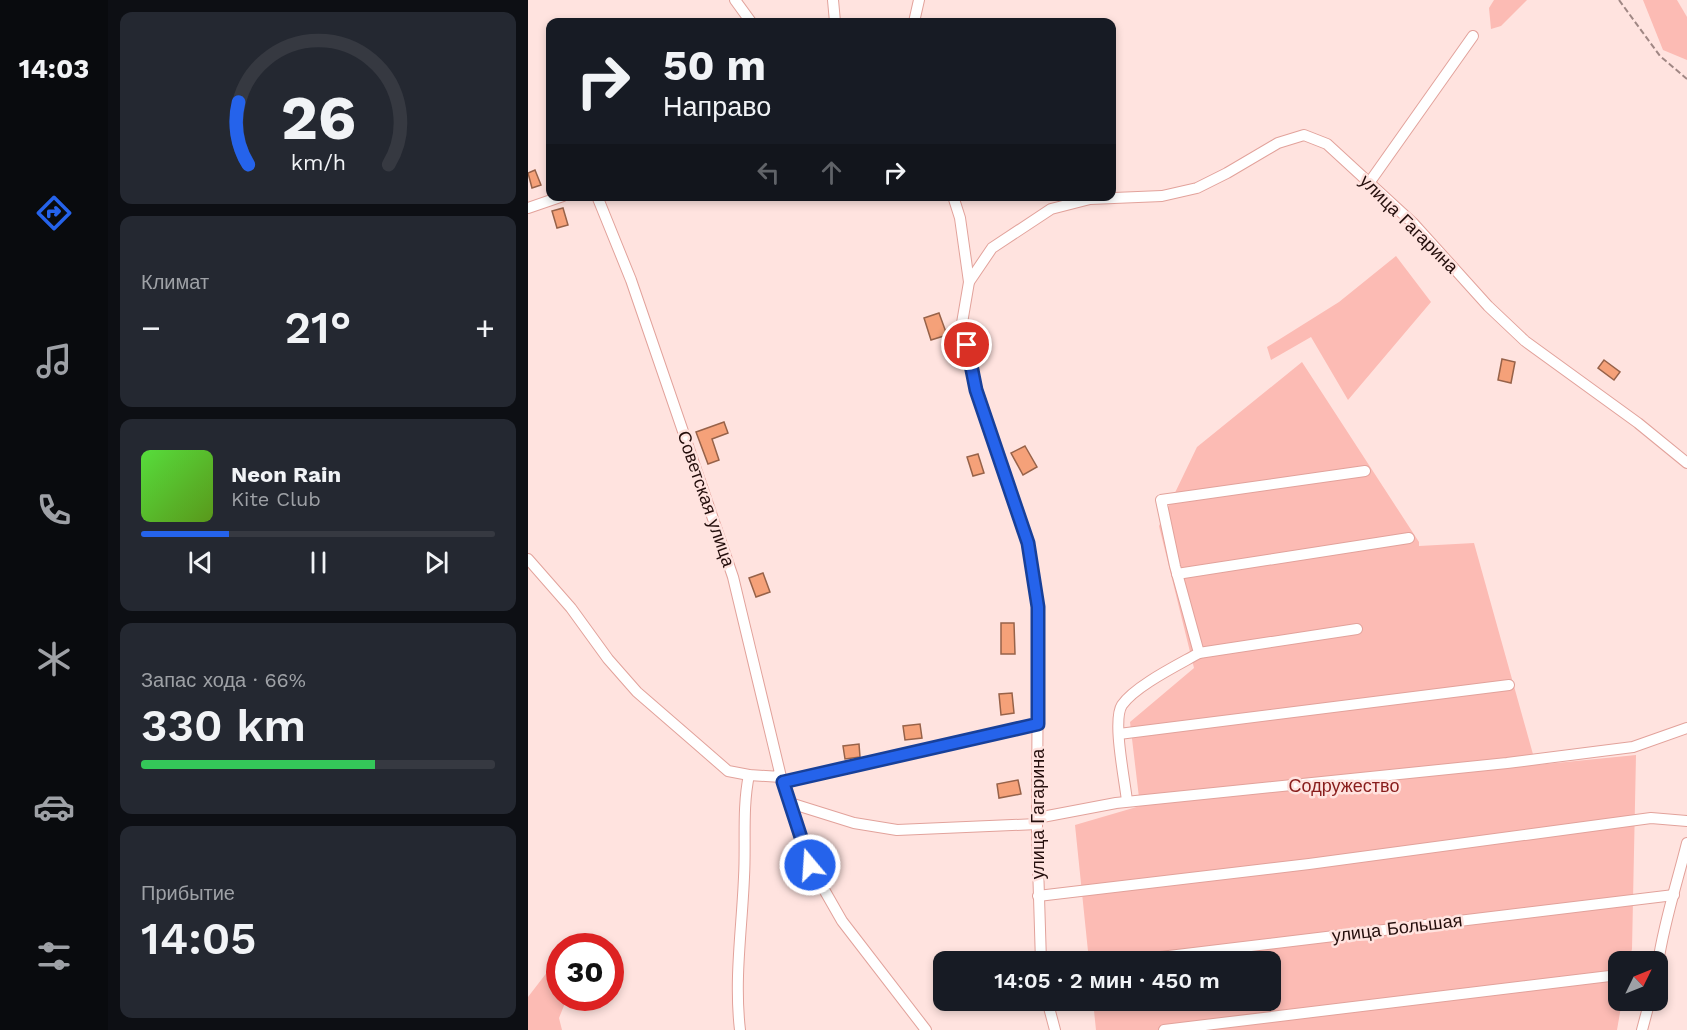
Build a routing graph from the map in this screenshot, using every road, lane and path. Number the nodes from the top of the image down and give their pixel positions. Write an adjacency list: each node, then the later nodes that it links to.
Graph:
1 (735, 0): 5 (street)
2 (833, 0): 6 (street)
3 (919, 0): 7 (street)
4 (1619, 0): 9 (path)
5 (749, 18)
6 (835, 18)
7 (915, 18)
8 (1473, 36): 10 (street)
9 (1687, 79)
10 (1369, 183): 11 (street, улица Гагарина); 18 (street, улица Гагарина)
11 (1116, 197)
12 (548, 201): 16 (street)
13 (599, 201): 30 (street, Советская улица)
14 (955, 201): 17 (street, улица Гагарина)
15 (1078, 201): 17 (street, улица Гагарина)
16 (528, 208)
17 (969, 282): 26 (street, улица Гагарина)
18 (1687, 463)
19 (1365, 471): 22 (street)
20 (1408, 538): 22 (street)
21 (528, 559): 29 (street)
22 (1177, 573): 24 (street)
23 (1357, 629): 24 (street)
24 (1199, 653): 28 (street)
25 (1509, 685): 28 (street)
26 (1038, 724): 30 (street); 34 (street, улица Гагарина)
27 (1687, 728): 31 (street)
28 (1119, 734): 31 (street)
29 (749, 775): 30 (street); 44 (street)
30 (782, 779): 32 (street, Советская улица)
31 (1127, 801): 34 (street)
32 (790, 803): 34 (street); 45 (street, Советская улица)
33 (1687, 820): 37 (street)
34 (1037, 821): 37 (street, улица Гагарина)
35 (1687, 843): 36 (street)
36 (1674, 895): 39 (street, улица Большая); 40 (street)
37 (1038, 896): 38 (street, улица Гагарина)
38 (1040, 951)
39 (1210, 951)
40 (1660, 951)
41 (1608, 976): 47 (street)
42 (1050, 1011): 46 (street)
43 (1647, 1011): 48 (street)
44 (740, 1030)
45 (926, 1030)
46 (1055, 1030)
47 (1164, 1030)
48 (1642, 1030)

